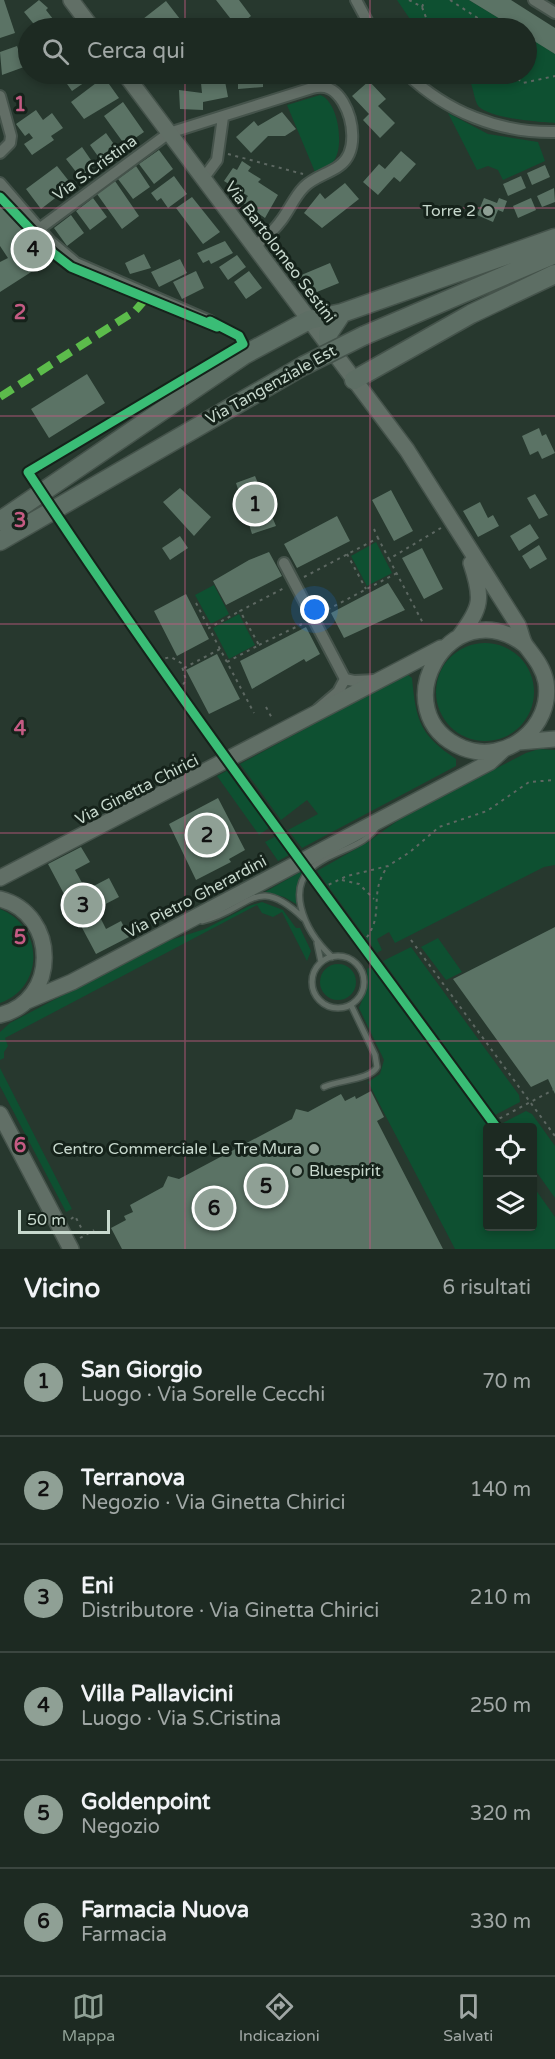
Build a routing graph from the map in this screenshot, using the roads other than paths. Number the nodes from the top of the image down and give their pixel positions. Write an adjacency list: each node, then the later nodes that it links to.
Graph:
1 (71, 0): 5 (main road)
2 (356, 0): 6 (street)
3 (534, 0): 4 (street)
4 (555, 13)
5 (84, 18)
6 (366, 18)
7 (132, 84): 12 (main road, Via Bartolomeo Sestini)
8 (420, 84): 11 (street)
9 (0, 96): 13 (street)
10 (223, 117): 12 (street, Via S.Cristina); 14 (street); 18 (street, Via S.Cristina)
11 (555, 132)
12 (169, 133): 14 (main road, Via Bartolomeo Sestini); 16 (street, Via S.Cristina)
13 (0, 153)
14 (203, 179): 18 (main road, Via Bartolomeo Sestini)
15 (0, 183): 16 (street)
16 (39, 228): 23 (street)
17 (555, 238): 21 (main road)
18 (254, 248): 22 (main road, Via Bartolomeo Sestini)
19 (555, 254): 26 (main road, Via Tangenziale Est, bridge)
20 (555, 274): 25 (main road)
21 (342, 313): 22 (main road); 24 (main road)
22 (309, 320): 24 (main road, Via Bartolomeo Sestini); 27 (main road)
23 (210, 321)
24 (328, 346): 25 (main road, Via Bartolomeo Sestini)
25 (354, 380): 29 (main road, Via Bartolomeo Sestini)
26 (68, 501): 28 (main road, Via Tangenziale Est); 30 (main road)
27 (0, 521)
28 (0, 541)
29 (464, 543): 32 (main road); 33 (main road)
30 (0, 554)
31 (284, 563): 34 (street)
32 (452, 641): 33 (main road); 35 (main road, Via Ginetta Chirici); 40 (main road)
33 (525, 645): 36 (main road)
34 (345, 679): 35 (street); 37 (street)
35 (380, 680): 37 (main road, Via Ginetta Chirici)
36 (551, 701): 39 (main road)
37 (315, 713): 42 (main road, Via Ginetta Chirici)
38 (555, 740): 39 (main road)
39 (519, 742): 40 (main road)
40 (504, 749): 41 (main road, Via Pietro Gherardini)
41 (381, 820): 44 (lane); 45 (main road, Via Pietro Gherardini)
42 (0, 878)
43 (0, 900): 49 (main road)
44 (304, 919): 45 (lane); 46 (lane)
45 (181, 925): 49 (main road, Via Pietro Gherardini)
46 (317, 943): 47 (lane); 48 (lane)
47 (332, 957): 48 (lane); 50 (lane)
48 (321, 962): 50 (lane)
49 (27, 1001): 51 (main road)
50 (351, 1005): 53 (lane)
51 (6, 1013): 52 (main road)
52 (0, 1021)
53 (324, 1088)
54 (0, 1114): 55 (main road)
55 (73, 1243)

